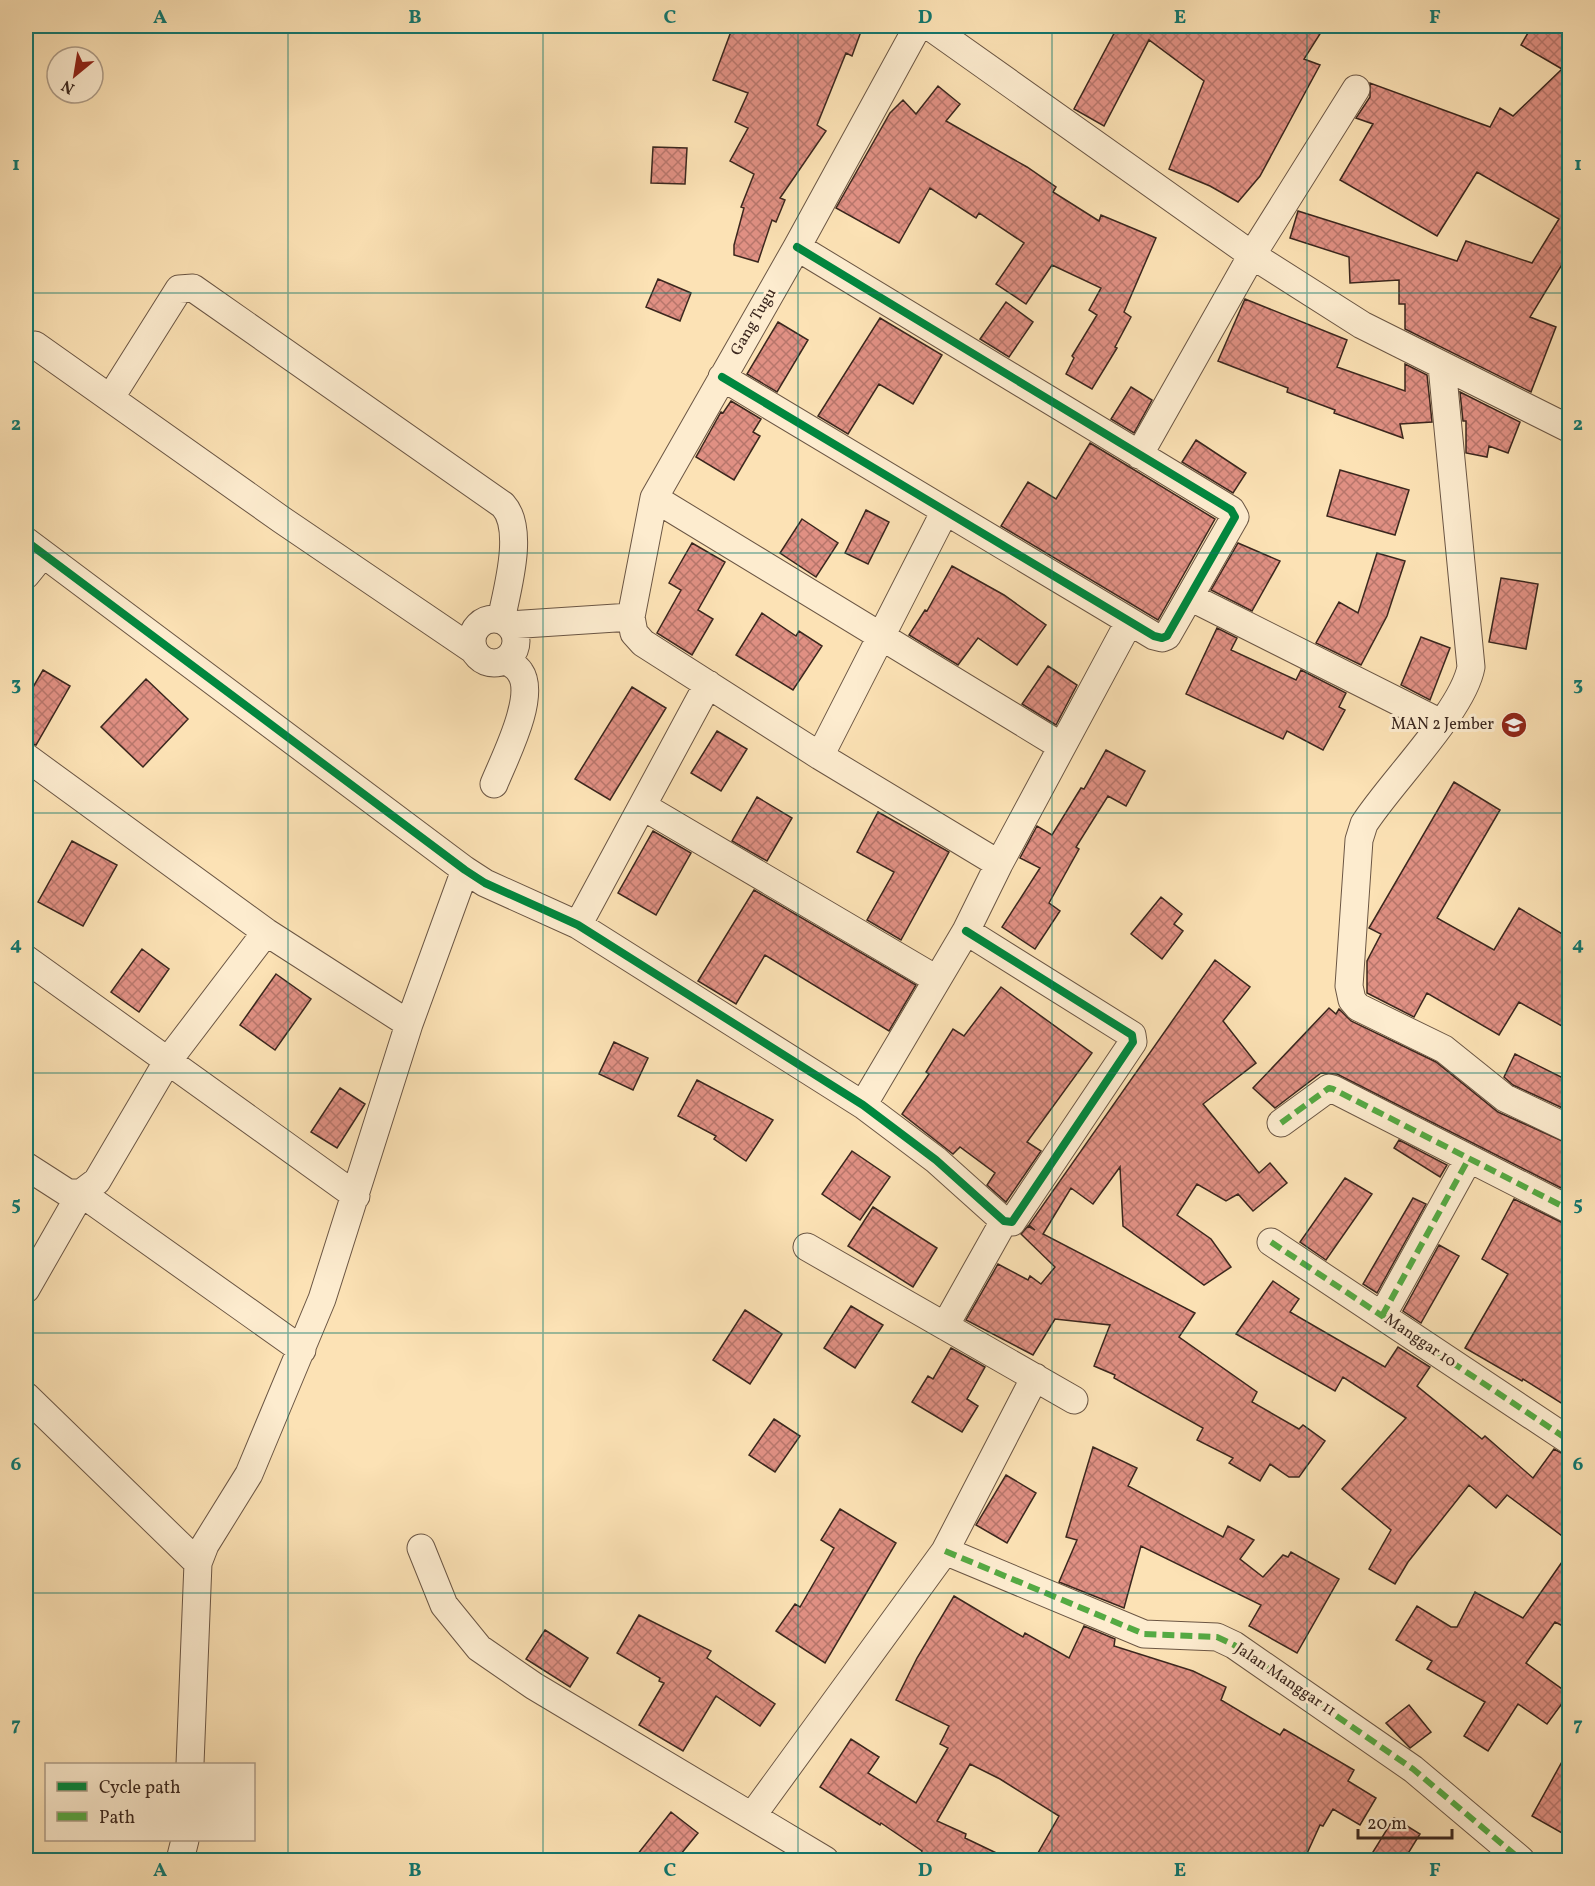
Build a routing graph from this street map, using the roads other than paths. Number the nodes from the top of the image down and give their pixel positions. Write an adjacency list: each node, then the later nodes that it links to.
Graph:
1 (918, 26): 4 (street, Gang Tugu)
2 (929, 26): 5 (street)
3 (1356, 89): 5 (street)
4 (797, 248): 8 (street, Gang Tugu); 11 (street)
5 (1252, 255): 7 (street); 11 (street)
6 (35, 345): 9 (street)
7 (1442, 366): 10 (street); 24 (street)
8 (722, 377): 12 (street, Gang Tugu); 13 (street)
9 (111, 396): 17 (street); 21 (street)
10 (1569, 429)
11 (1139, 455): 16 (street)
12 (654, 498): 19 (street, Gang Tugu); 20 (street)
13 (945, 511): 18 (street); 20 (street)
14 (34, 548): 15 (street); 31 (street)
15 (26, 575)
16 (1190, 597): 18 (street); 24 (street)
17 (505, 622): 19 (street); 21 (street); 22 (street)
18 (1129, 622): 25 (street)
19 (633, 625): 23 (street)
20 (880, 635): 25 (street); 26 (street)
21 (472, 649): 22 (street)
22 (506, 660): 28 (street)
23 (708, 684): 26 (street); 29 (street)
24 (1441, 723): 41 (street)
25 (1061, 746): 30 (street)
26 (820, 756): 30 (street)
27 (26, 757): 34 (street)
28 (494, 784)
29 (644, 807): 32 (street); 36 (street)
30 (999, 864): 33 (street)
31 (475, 876): 32 (street); 37 (street)
32 (579, 924): 39 (street)
33 (966, 931): 36 (street); 47 (street)
34 (266, 933): 37 (street); 38 (street)
35 (26, 959): 38 (street)
36 (936, 979): 39 (street)
37 (409, 1024): 45 (street)
38 (167, 1062): 44 (street); 45 (street)
39 (864, 1105): 47 (street)
40 (1281, 1123): 42 (street)
41 (1569, 1129)
42 (1468, 1160): 46 (street); 51 (street)
43 (26, 1166): 44 (street)
44 (81, 1193): 50 (street); 53 (street)
45 (356, 1196): 53 (street)
46 (1569, 1210)
47 (1004, 1221): 52 (street)
48 (1271, 1242): 51 (street, Manggar 10)
49 (807, 1247): 52 (street)
50 (26, 1289)
51 (1382, 1316): 57 (street, Manggar 10)
52 (945, 1326): 54 (street)
53 (302, 1350): 60 (street)
54 (1035, 1377): 56 (street); 59 (street)
55 (26, 1396): 60 (street)
56 (1074, 1400)
57 (1569, 1441)
58 (421, 1548): 62 (street)
59 (945, 1551): 62 (street); 66 (street, Jalan Manggar 11)
60 (198, 1563): 61 (street)
61 (190, 1763)
62 (752, 1816): 65 (street)
63 (185, 1841): 64 (street)
64 (180, 1860)
65 (825, 1860)
66 (1521, 1860)

